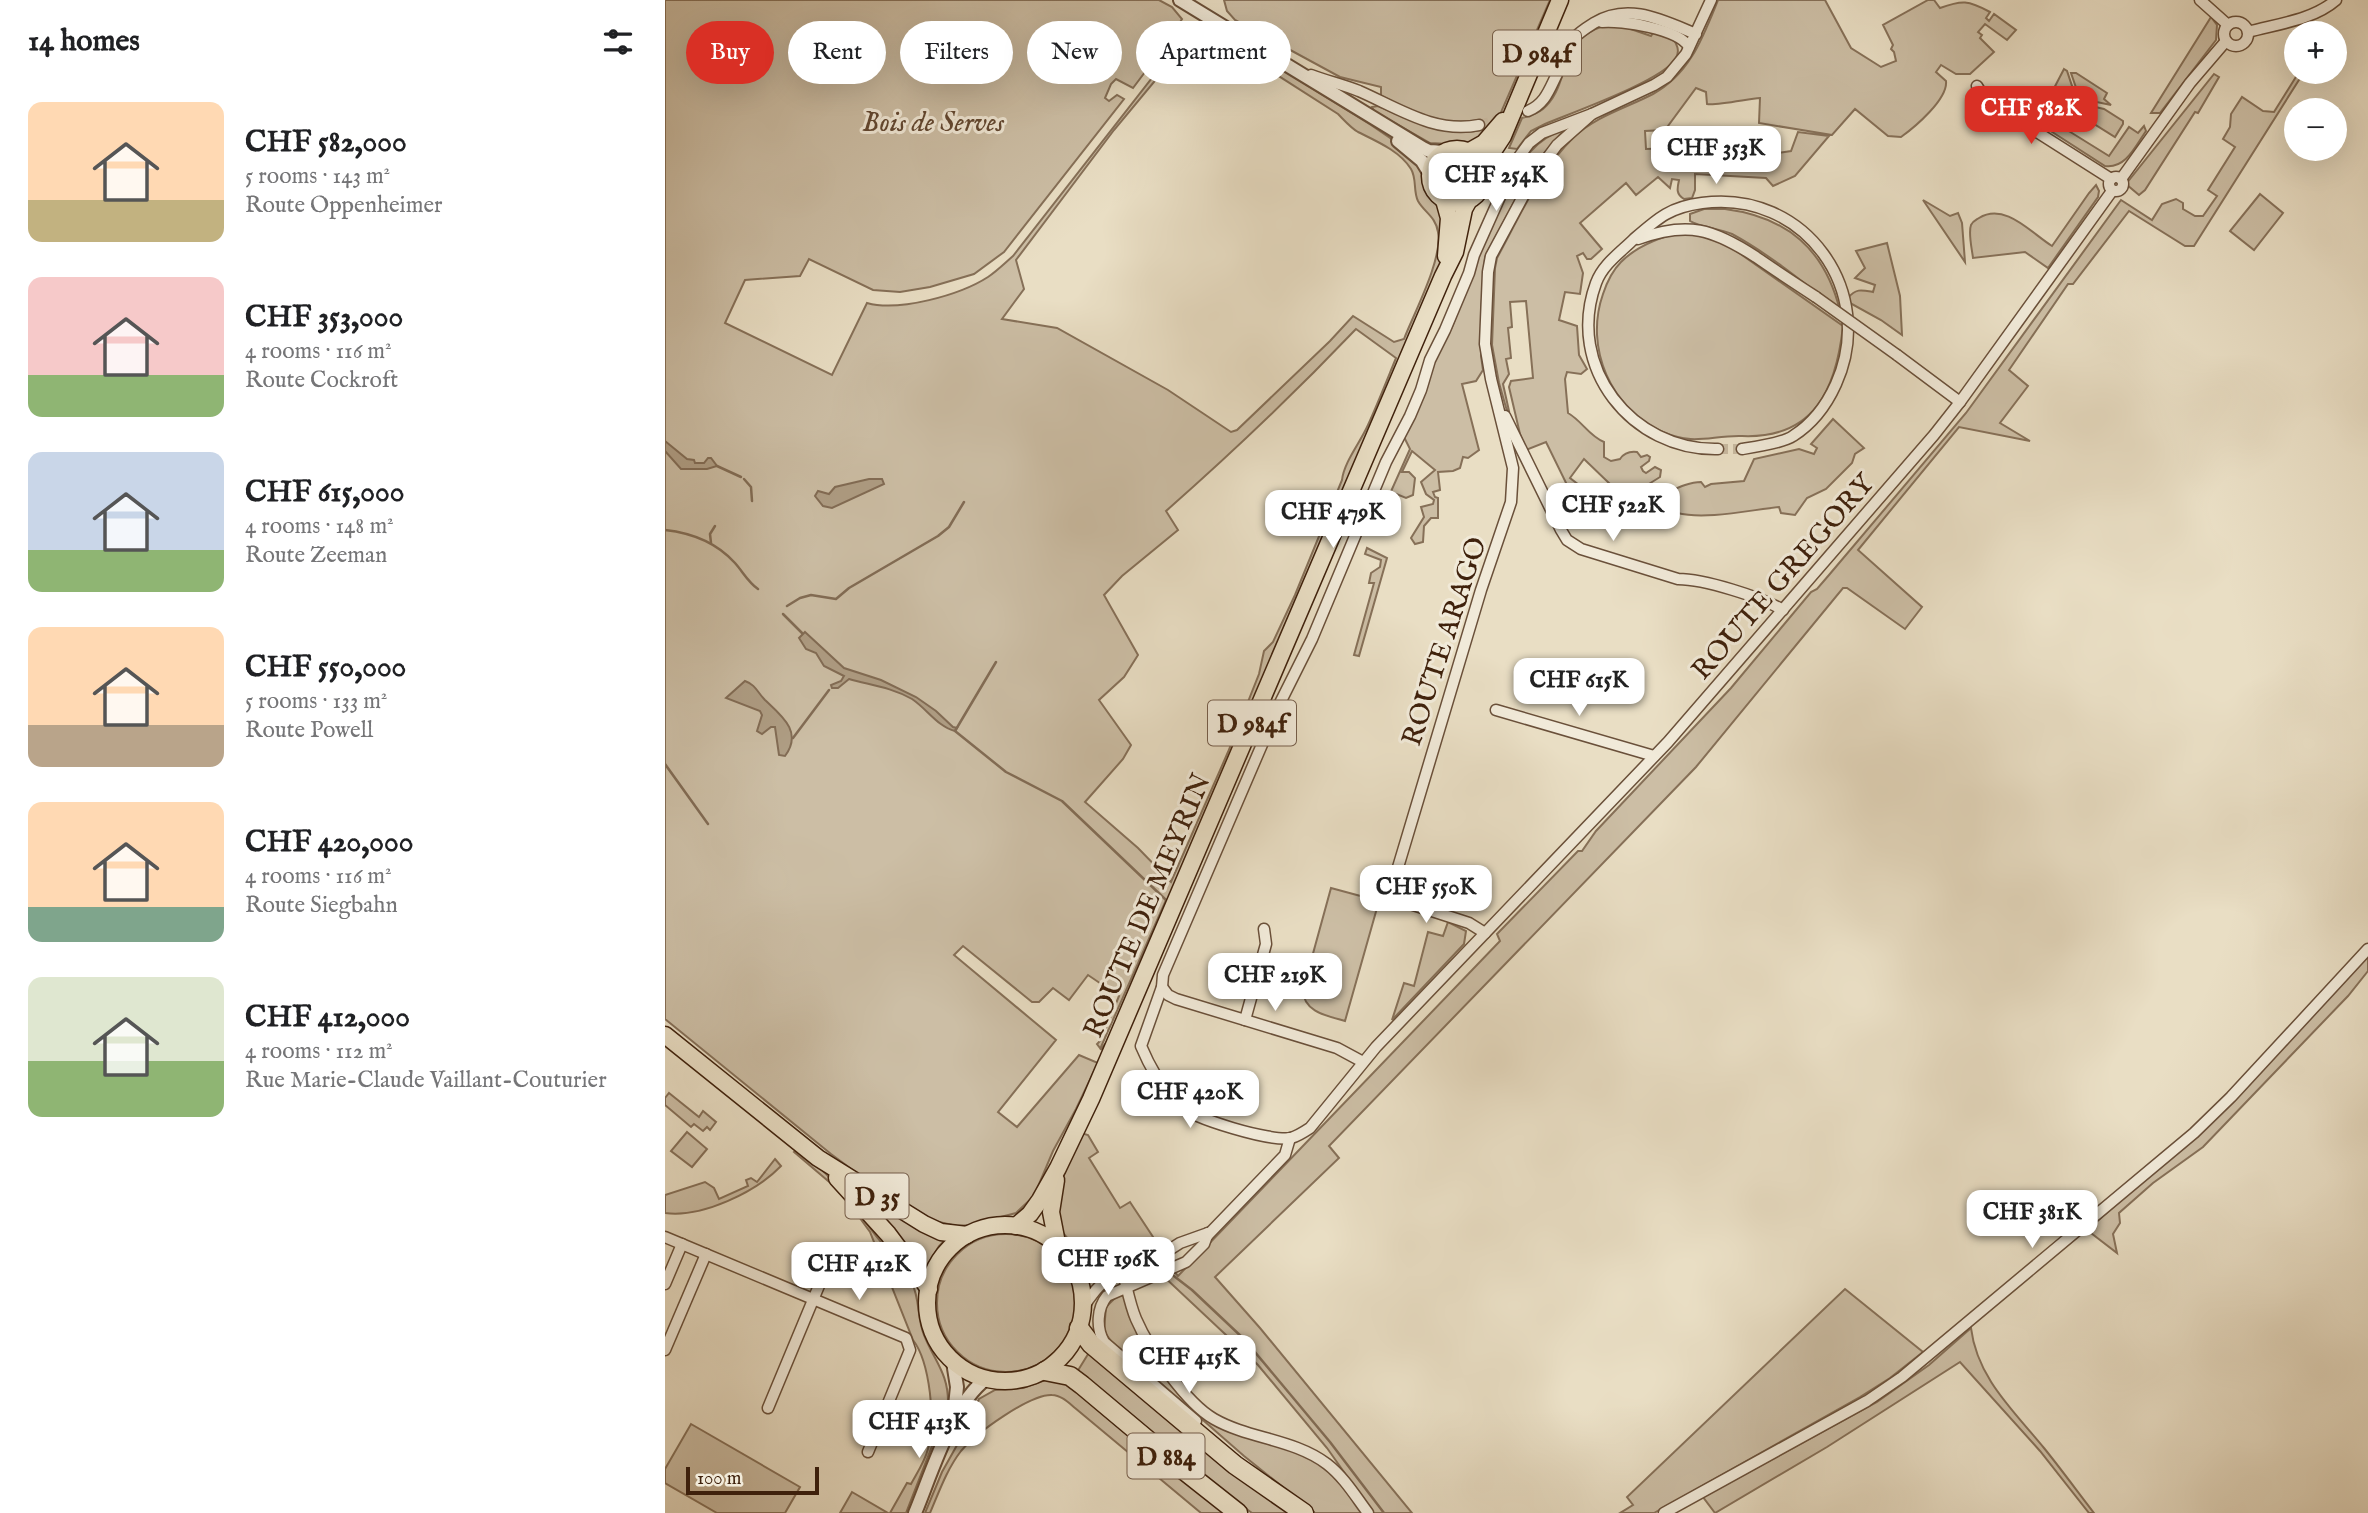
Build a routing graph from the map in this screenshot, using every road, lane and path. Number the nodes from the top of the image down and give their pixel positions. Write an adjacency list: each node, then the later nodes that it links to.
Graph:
1 (1180, 0): 6 (street)
2 (1560, 0): 18 (main road, D 984f)
3 (1711, 0): 10 (street)
4 (2200, 0): 8 (street)
5 (2336, 0): 9 (street)
6 (1214, 21)
7 (1591, 25): 10 (street); 12 (street); 18 (street)
8 (2228, 25): 9 (street); 11 (street)
9 (2248, 32): 11 (street)
10 (1696, 34): 12 (street)
11 (2226, 41): 25 (street)
12 (1689, 47): 19 (street)
13 (1291, 67): 16 (street)
14 (1291, 68): 17 (street)
15 (1977, 86): 25 (street)
16 (1372, 98): 17 (street); 20 (street)
17 (1356, 108): 21 (street); 24 (street)
18 (1521, 109): 22 (main road, D 984f); 23 (main road, D 984f)
19 (1592, 114): 31 (street); 40 (street)
20 (1479, 125)
21 (1445, 152): 22 (main road); 24 (main road)
22 (1468, 152): 23 (main road)
23 (1482, 168): 27 (main road)
24 (1430, 174): 26 (main road)
25 (2116, 179): 30 (street, ROUTE GREGORY)
26 (1444, 200): 27 (main road); 29 (main road, ROUTE DE MEYRIN / D 984f)
27 (1469, 200): 29 (main road, ROUTE DE MEYRIN / D 984f)
28 (1634, 240): 30 (street, bridge); 32 (street); 33 (street)
29 (1443, 276): 46 (main road, ROUTE DE MEYRIN / D 984f)
30 (1960, 402): 34 (street, ROUTE GREGORY)
31 (1498, 404): 34 (street); 38 (street, ROUTE ARAGO)
32 (1718, 449)
33 (1742, 449)
34 (1783, 610): 36 (street, ROUTE GREGORY)
35 (1496, 710): 36 (street)
36 (1654, 756): 38 (street, ROUTE GREGORY)
37 (1264, 929): 41 (street)
38 (1485, 933): 43 (street, ROUTE GREGORY)
39 (2368, 949): 75 (street)
40 (1162, 986): 41 (street); 44 (street)
41 (1245, 1020): 43 (street)
42 (665, 1035): 45 (main road, D 35)
43 (1363, 1062): 44 (street, ROUTE GREGORY)
44 (1290, 1138): 48 (street, ROUTE GREGORY)
45 (818, 1158): 49 (main road, D 35); 58 (main road, D 35)
46 (1058, 1168): 47 (main road, ROUTE DE MEYRIN / D 984f); 51 (main road, ROUTE DE MEYRIN / D 984f)
47 (1016, 1226): 49 (main road); 51 (main road)
48 (1208, 1233): 56 (street, ROUTE GREGORY); 59 (street, ROUTE GREGORY)
49 (967, 1235): 58 (main road)
50 (665, 1237): 52 (street)
51 (1057, 1243): 55 (main road)
52 (682, 1244): 54 (street); 57 (street)
53 (833, 1252): 60 (street)
54 (706, 1254): 60 (street); 63 (street)
55 (1073, 1264): 56 (street, ROUTE GREGORY); 61 (main road)
56 (1129, 1272): 59 (street); 61 (street, ROUTE GREGORY)
57 (665, 1284)
58 (929, 1289): 64 (main road)
59 (1128, 1289): 70 (street, ROUTE GREGORY); 74 (street)
60 (813, 1299): 67 (street); 69 (street)
61 (1083, 1308): 62 (main road)
62 (1079, 1328): 65 (main road); 70 (highway, D 884)
63 (665, 1350)
64 (953, 1362): 66 (main road); 68 (street)
65 (1045, 1371): 66 (main road); 72 (highway, D 884)
66 (986, 1379): 68 (street)
67 (768, 1408)
68 (954, 1419): 71 (street)
69 (869, 1452)
70 (1283, 1496): 73 (highway, D 884)
71 (915, 1513)
72 (1238, 1513)
73 (1304, 1513)
74 (1368, 1513)
75 (1664, 1513)

